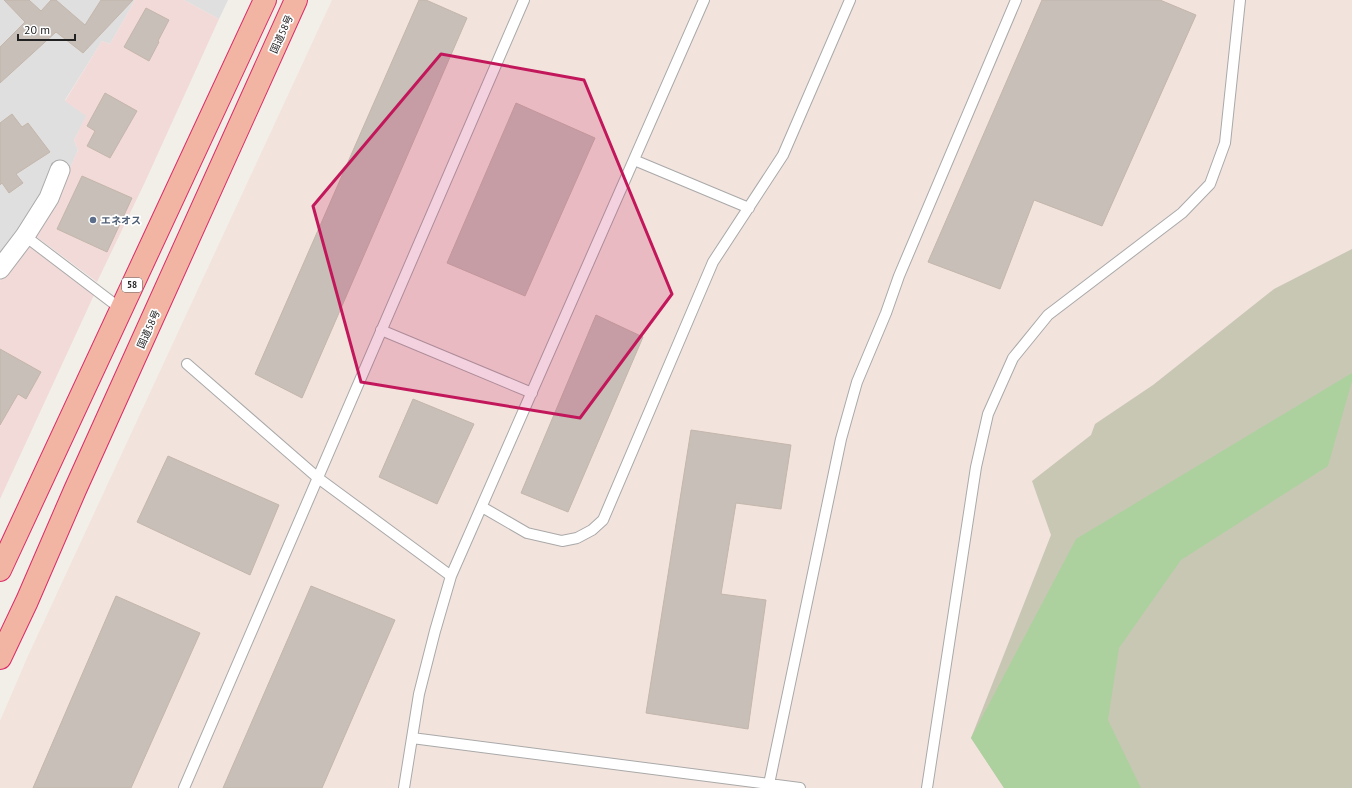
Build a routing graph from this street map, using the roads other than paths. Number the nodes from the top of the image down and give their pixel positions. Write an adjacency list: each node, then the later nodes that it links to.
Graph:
1 (264, 0): 13 (highway, 58)
2 (296, 0): 21 (highway, 国道58号)
3 (524, 0): 14 (lane)
4 (704, 0): 8 (lane)
5 (850, 0): 10 (lane)
6 (1016, 0): 23 (lane)
7 (1240, 0): 27 (lane)
8 (634, 160): 10 (lane); 16 (lane)
9 (60, 170): 11 (street)
10 (749, 208): 18 (lane)
11 (26, 236): 12 (street); 13 (lane)
12 (0, 269)
13 (121, 309): 19 (highway, 58)
14 (381, 330): 16 (lane); 17 (lane)
15 (187, 364): 17 (lane)
16 (532, 393): 18 (lane)
17 (318, 478): 20 (lane); 24 (lane)
18 (482, 507): 20 (lane)
19 (0, 570)
20 (451, 576): 22 (lane)
21 (0, 658)
22 (412, 738): 23 (lane); 25 (lane)
23 (769, 784): 26 (lane)
24 (184, 788)
25 (404, 788)
26 (800, 788)
27 (927, 788)

